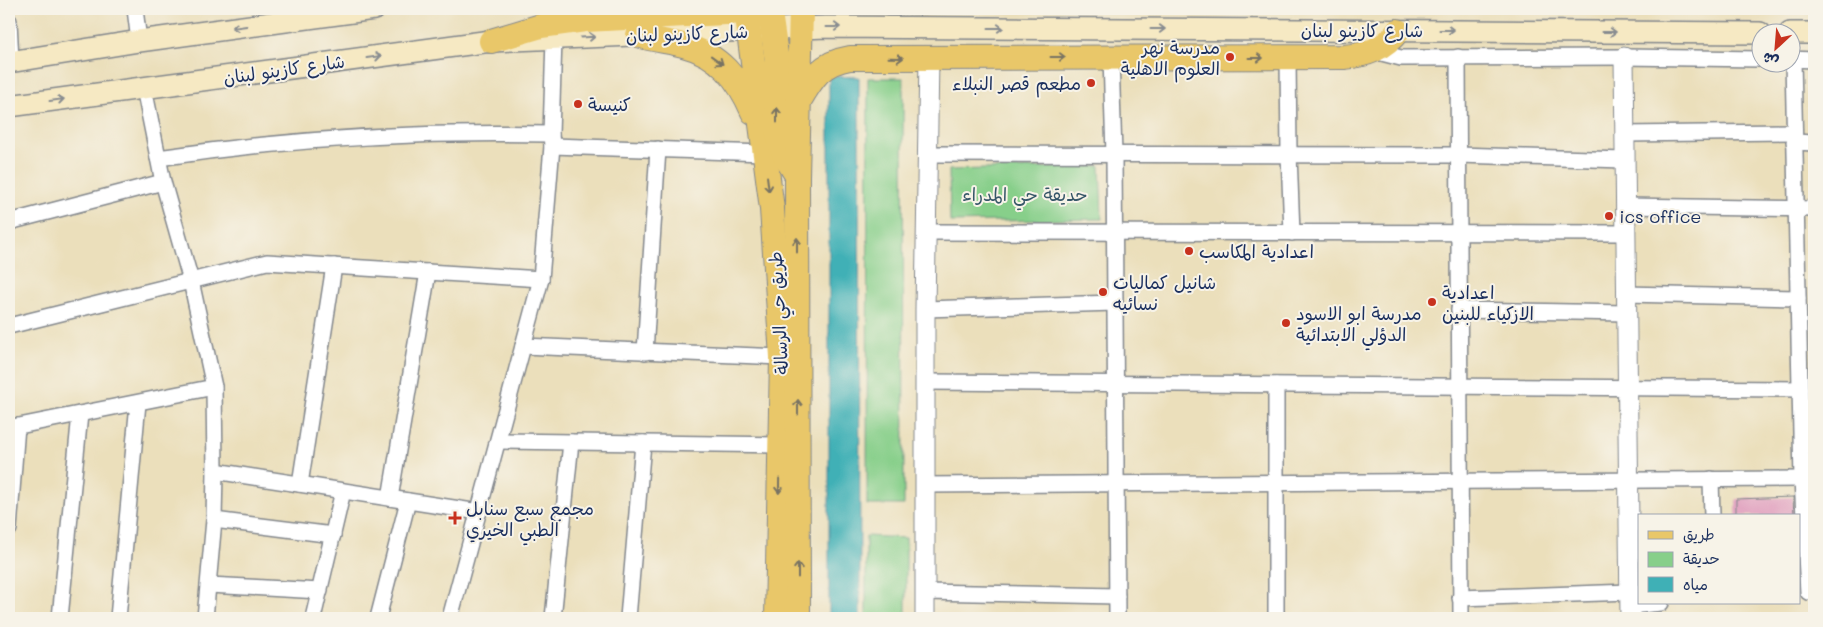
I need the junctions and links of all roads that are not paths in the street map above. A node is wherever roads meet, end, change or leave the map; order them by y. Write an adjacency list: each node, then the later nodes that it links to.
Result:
1 (135, 9): 14 (street)
2 (374, 9): 3 (main road)
3 (308, 13): 14 (main road, one-way to 14)
4 (763, 14): 5 (main road); 11 (main road, شارع كازينو لبنان); 13 (main road); 32 (main road, طريق حي الرسالة); 41 (main road, one-way to 4)
5 (801, 19): 7 (main road, شارع كازينو لبنان, one-way to 7); 27 (main road, طريق حي الرسالة)
6 (9, 21): 24 (street)
7 (1398, 30): 8 (main road, شارع كازينو لبنان, one-way to 8); 15 (main road)
8 (1750, 33)
9 (1800, 33): 10 (main road)
10 (1814, 33)
11 (638, 35): 12 (main road, شارع كازينو لبنان, one-way to 11); 32 (main road, one-way to 32)
12 (554, 39): 13 (main road, شارع كازينو لبنان); 31 (street)
13 (492, 40): 26 (main road, شارع كازينو لبنان, one-way to 13)
14 (139, 41): 24 (main road)
15 (1374, 51): 17 (street); 20 (main road)
16 (1112, 57): 19 (main road, one-way to 16); 20 (main road, one-way to 20); 37 (street)
17 (1458, 57): 18 (street); 38 (street)
18 (1624, 57): 21 (street); 29 (street)
19 (929, 58): 27 (main road, one-way to 19); 35 (street)
20 (1288, 58): 36 (street)
21 (1750, 59)
22 (1800, 60): 23 (street)
23 (1814, 60)
24 (10, 62)
25 (1792, 72): 30 (street)
26 (144, 88): 28 (main road, شارع كازينو لبنان, one-way to 26); 39 (street)
27 (798, 103): 41 (main road, طريق حي الرسالة)
28 (9, 106)
29 (1624, 134): 30 (street); 40 (street)
30 (1794, 137): 33 (street); 44 (street)
31 (552, 140): 34 (street); 39 (street); 54 (street)
32 (763, 143): 34 (street); 65 (main road, طريق حي الرسالة, one-way to 65)
33 (1814, 143)
34 (658, 150): 64 (street)
35 (929, 154): 37 (street); 48 (street)
36 (1288, 154): 37 (street); 38 (street); 49 (street)
37 (1114, 155): 47 (street)
38 (1458, 155): 40 (street); 51 (street)
39 (158, 158): 42 (street)
40 (1624, 160): 43 (street)
41 (797, 176): 116 (main road, طريق حي الرسالة, one-way to 41)
42 (164, 182): 46 (street); 55 (street)
43 (1625, 206): 44 (street); 50 (street)
44 (1796, 208): 45 (street); 57 (street)
45 (1814, 208)
46 (9, 222)
47 (1115, 231): 48 (street); 49 (street); 58 (street)
48 (927, 232): 59 (street)
49 (1292, 233): 51 (street)
50 (1625, 233): 51 (street); 56 (street)
51 (1459, 234): 60 (street)
52 (334, 266): 53 (street); 55 (street); 88 (street)
53 (428, 272): 54 (street); 91 (street)
54 (541, 279): 63 (street)
55 (191, 281): 62 (street); 70 (street)
56 (1626, 294): 57 (street); 61 (street)
57 (1798, 298): 72 (street)
58 (1115, 304): 59 (street); 67 (street)
59 (925, 309): 66 (street)
60 (1459, 310): 61 (street); 69 (street)
61 (1626, 313): 71 (street)
62 (9, 326)
63 (523, 346): 64 (street); 76 (street)
64 (645, 352): 65 (street)
65 (782, 357): 79 (main road, طريق حي الرسالة)
66 (925, 382): 67 (street); 89 (street)
67 (1116, 384): 68 (street); 87 (street)
68 (1276, 385): 69 (street); 86 (street)
69 (1460, 386): 71 (street); 85 (street)
70 (214, 387): 73 (street); 81 (street)
71 (1627, 388): 72 (street); 84 (street)
72 (1800, 389): 80 (street)
73 (138, 403): 74 (street); 108 (street)
74 (80, 414): 75 (street); 107 (street)
75 (13, 427): 96 (street)
76 (498, 441): 77 (street); 93 (street)
77 (570, 442): 78 (street); 113 (street)
78 (643, 443): 79 (street); 114 (street)
79 (780, 445): 115 (main road, طريق حي الرسالة, one-way to 115)
80 (1808, 458): 82 (street)
81 (215, 471): 88 (street); 95 (street)
82 (1802, 478): 83 (street); 98 (street)
83 (1712, 479): 84 (street); 94 (street)
84 (1628, 480): 85 (street); 106 (street)
85 (1460, 481): 86 (street); 104 (street)
86 (1275, 482): 87 (street); 119 (street)
87 (1116, 483): 89 (street); 103 (street)
88 (300, 484): 90 (street)
89 (924, 485): 101 (street)
90 (343, 491): 91 (street); 97 (street)
91 (390, 498): 92 (street)
92 (408, 501): 93 (street); 111 (street)
93 (479, 512): 112 (street)
94 (1712, 514)
95 (214, 520): 97 (street); 99 (street)
96 (9, 529)
97 (333, 535): 100 (street)
98 (1811, 565): 102 (street)
99 (208, 586): 100 (street); 109 (street)
100 (320, 591): 110 (street)
101 (925, 592): 103 (street); 117 (street)
102 (1807, 592)
103 (1117, 596): 118 (street)
104 (1460, 598): 106 (street); 120 (street)
105 (1646, 604): 106 (street)
106 (1630, 605)
107 (60, 618)
108 (118, 618)
109 (205, 618)
110 (313, 618)
111 (378, 618)
112 (450, 618)
113 (553, 618)
114 (628, 618)
115 (777, 618)
116 (798, 618)
117 (925, 618)
118 (1117, 618)
119 (1276, 618)
120 (1460, 618)

